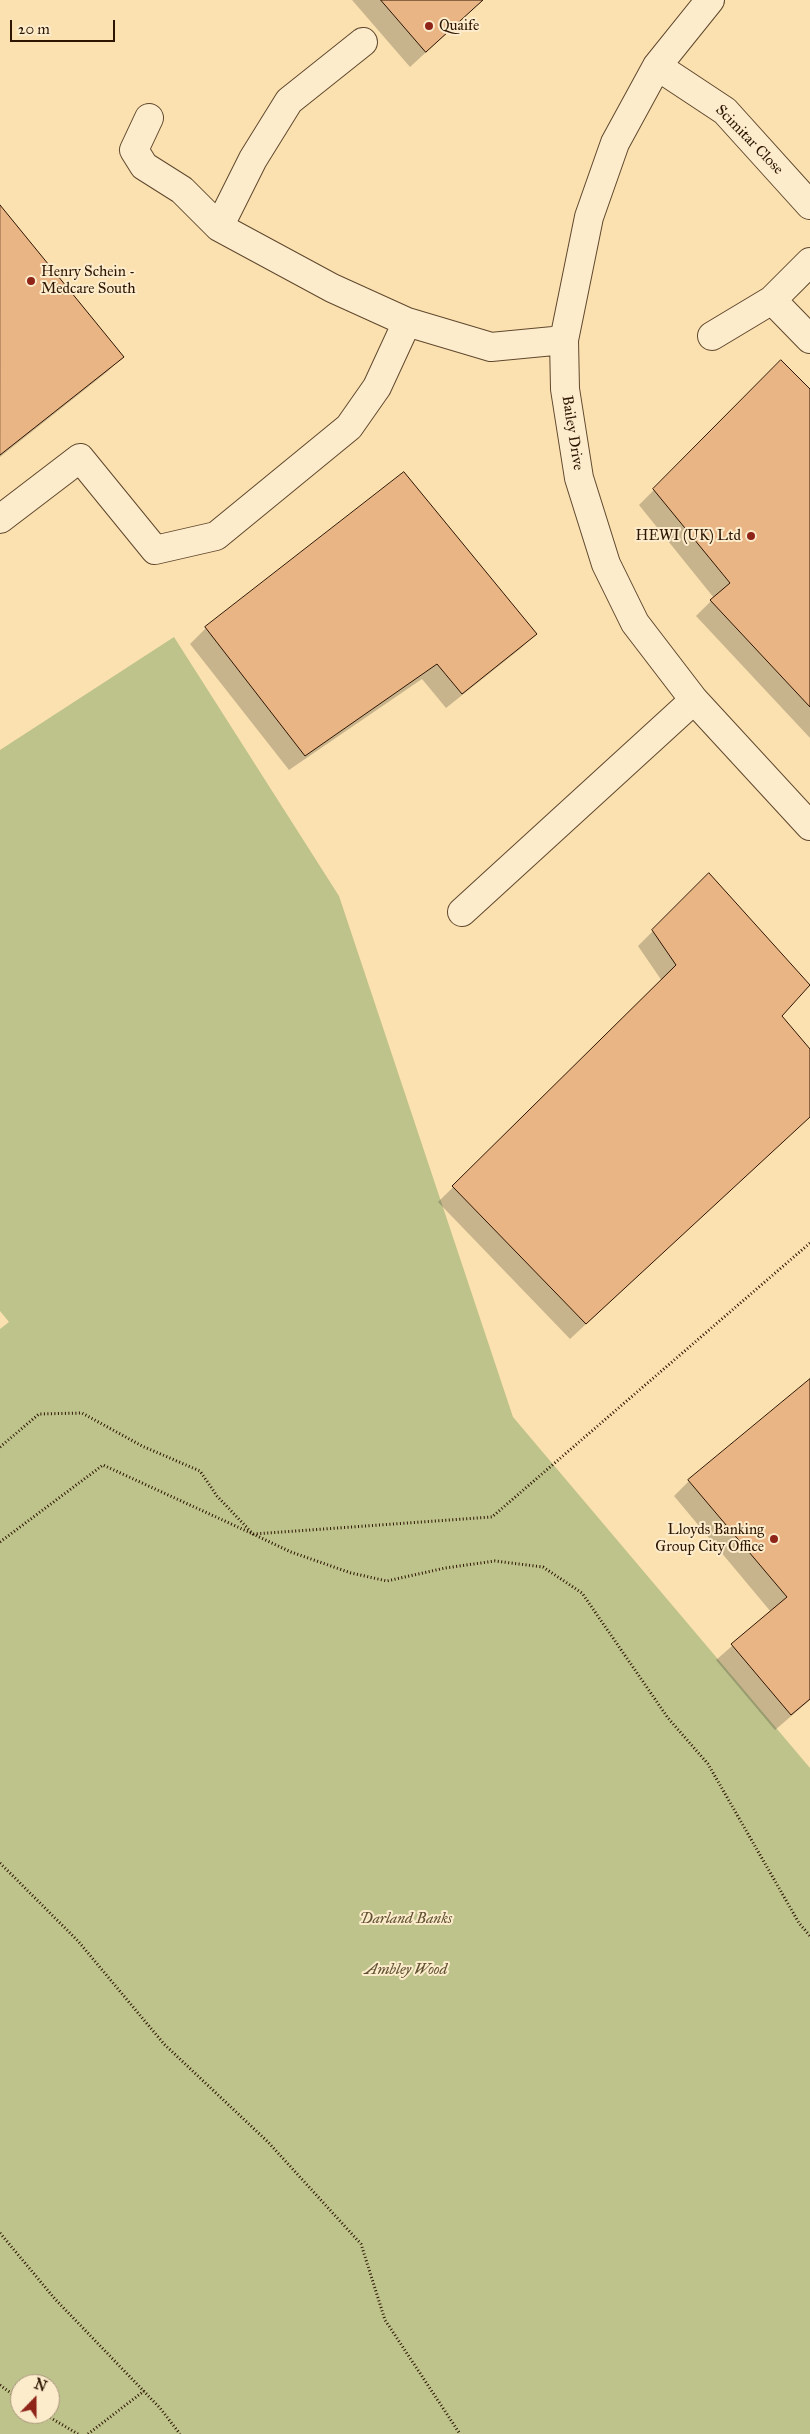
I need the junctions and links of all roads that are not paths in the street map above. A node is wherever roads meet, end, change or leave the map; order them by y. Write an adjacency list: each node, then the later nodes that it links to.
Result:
1 (710, 0): 3 (street, Bailey Drive)
2 (363, 42): 6 (street)
3 (658, 66): 5 (street, Scimitar Close); 12 (street, Bailey Drive)
4 (149, 118): 6 (street)
5 (810, 205)
6 (219, 227): 9 (street)
7 (810, 262): 8 (street)
8 (772, 300): 10 (street); 11 (street)
9 (407, 322): 12 (street); 13 (street)
10 (712, 336)
11 (810, 339)
12 (564, 340): 14 (street, Bailey Drive)
13 (0, 519)
14 (694, 700): 15 (street, Bailey Drive); 16 (street)
15 (810, 826)
16 (462, 912)

